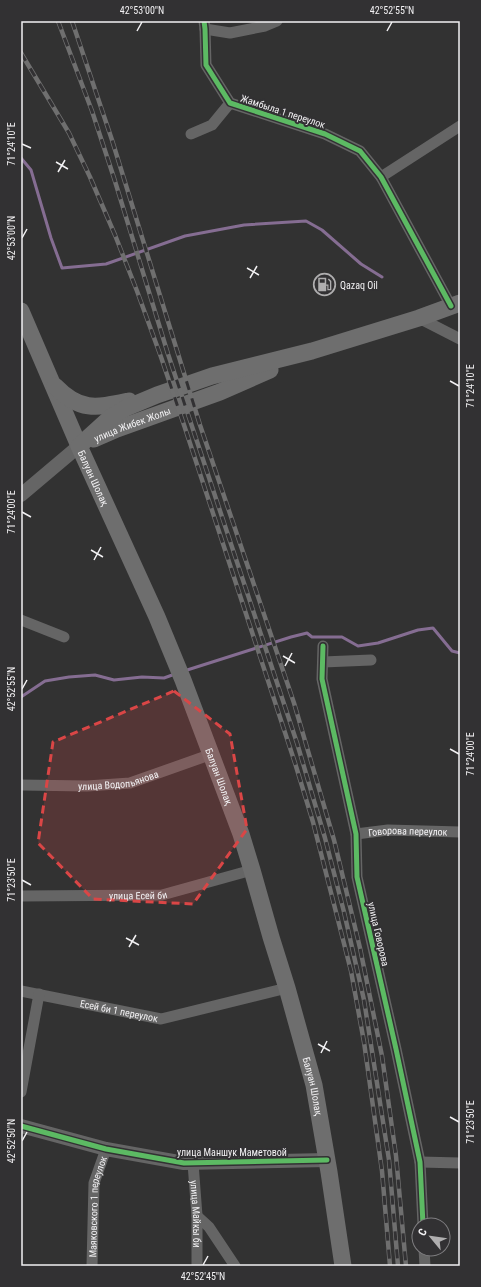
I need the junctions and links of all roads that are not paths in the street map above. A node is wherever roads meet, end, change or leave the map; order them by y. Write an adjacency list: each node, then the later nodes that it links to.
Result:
1 (276, 21): 2 (street, Жамбыла 1 переулок)
2 (204, 25): 3 (street, Жамбыла 1 переулок)
3 (230, 103): 5 (street); 6 (street, Жамбыла 1 переулок)
4 (460, 126): 6 (street)
5 (191, 134)
6 (381, 177): 7 (street, Жамбыла 1 переулок)
7 (456, 304): 9 (main road, улица Жибек Жолы)
8 (21, 311): 12 (main road, Балуан Шолақ)
9 (419, 318): 10 (street); 11 (main road, улица Жибек Жолы)
10 (460, 339)
11 (312, 351): 13 (main road, улица Жибек Жолы); 14 (main road, улица Жибек Жолы)
12 (51, 382): 13 (main road); 14 (main road, Балуан Шолақ)
13 (157, 395): 14 (main road, улица Жибек Жолы)
14 (79, 446): 15 (street); 21 (main road, Балуан Шолақ)
15 (21, 495)
16 (21, 620): 17 (street)
17 (64, 637)
18 (323, 646): 20 (street, улица Говорова)
19 (372, 660): 20 (street)
20 (323, 662): 24 (street, улица Говорова)
21 (212, 754): 22 (street, улица Водопьянова); 25 (main road, Балуан Шолақ)
22 (21, 785)
23 (460, 832): 24 (street, Говорова переулок)
24 (356, 834): 34 (street, улица Говорова)
25 (252, 870): 26 (street, улица Есей би); 27 (main road, Балуан Шолақ)
26 (21, 896)
27 (286, 988): 29 (street, Есей би 1 переулок); 33 (main road, Балуан Шолақ)
28 (21, 991): 29 (street, Есей би 1 переулок)
29 (39, 994): 30 (street)
30 (21, 1092)
31 (21, 1126): 32 (street, улица Маншук Маметовой)
32 (106, 1149): 35 (street, улица Маншук Маметовой); 39 (street, Маяковского 1 переулок)
33 (327, 1160): 35 (street, улица Маншук Маметовой); 42 (main road, Балуан Шолақ)
34 (420, 1162): 36 (street); 38 (street, улица Говорова)
35 (193, 1163): 37 (street, улица Майкы би)
36 (460, 1163)
37 (197, 1216): 40 (street, улица Майкы би); 41 (street)
38 (423, 1217)
39 (92, 1266)
40 (197, 1266)
41 (236, 1266)
42 (343, 1266)

